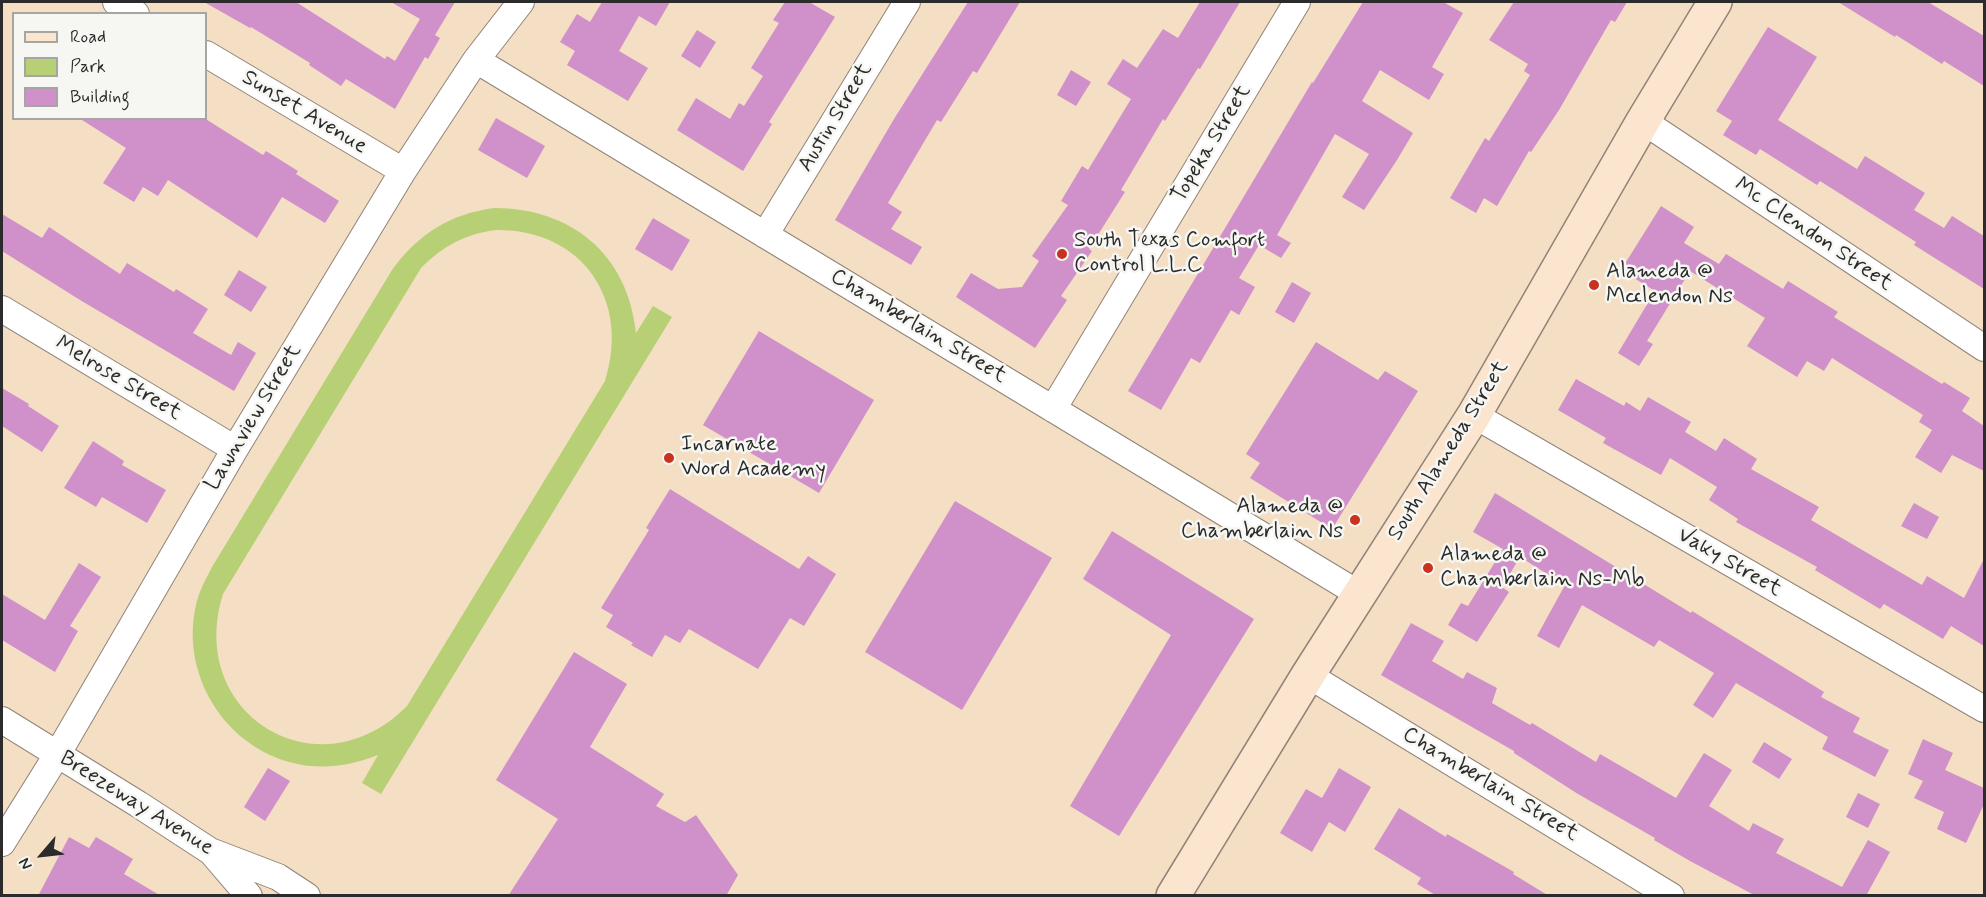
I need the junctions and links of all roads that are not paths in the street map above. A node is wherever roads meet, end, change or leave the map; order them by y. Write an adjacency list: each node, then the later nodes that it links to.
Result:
1 (116, 2): 6 (street)
2 (521, 2): 8 (street, Lawnview Street)
3 (907, 2): 11 (street, Austin Street)
4 (1297, 2): 14 (street, Topeka Street)
5 (1715, 2): 9 (main road, South Alameda Street)
6 (133, 12)
7 (207, 55): 10 (street, Sunset Avenue)
8 (476, 60): 10 (street, Lawnview Street); 11 (street, Chamberlain Street)
9 (1643, 121): 13 (street, Mc Clendon Street); 15 (main road, South Alameda Street)
10 (403, 171): 16 (street, Lawnview Street)
11 (765, 235): 14 (street, Chamberlain Street)
12 (2, 309): 16 (street, Melrose Street)
13 (1984, 348)
14 (1053, 409): 17 (street, Chamberlain Street)
15 (1474, 415): 17 (main road, South Alameda Street); 19 (street, Vaky Street)
16 (235, 449): 21 (street, Lawnview Street)
17 (1359, 594): 18 (main road, South Alameda Street)
18 (1308, 675): 26 (main road, South Alameda Street); 27 (street, Chamberlain Street)
19 (1984, 709)
20 (2, 720): 21 (street, Breezeway Avenue)
21 (57, 755): 22 (street, Lawnview Street); 23 (street, Breezeway Avenue)
22 (2, 843)
23 (210, 851): 24 (street); 25 (street, Breezeway Avenue)
24 (249, 896)
25 (307, 896)
26 (1173, 896)
27 (1671, 896)

